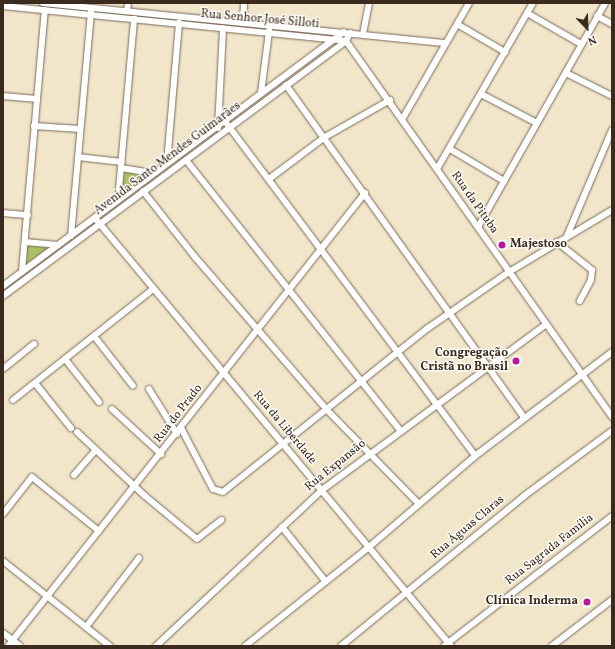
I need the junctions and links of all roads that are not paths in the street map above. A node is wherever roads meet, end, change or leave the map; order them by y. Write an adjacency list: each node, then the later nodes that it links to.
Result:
1 (43, 3): 10 (street, Rua Senhor José Silloti)
2 (128, 3): 11 (street)
3 (244, 3): 16 (street)
4 (369, 3): 22 (street)
5 (469, 3): 17 (street)
6 (533, 3): 12 (street)
7 (605, 3): 13 (street)
8 (3, 6): 9 (street, Rua Senhor José Silloti)
9 (45, 10): 10 (street, Rua Senhor José Silloti); 34 (street)
10 (91, 11): 11 (street, Rua Senhor José Silloti); 14 (street, Rua Senhor José Silloti); 42 (street)
11 (127, 12): 16 (street, Rua Senhor José Silloti)
12 (527, 13): 26 (street); 27 (street)
13 (597, 16): 18 (street); 26 (street)
14 (134, 19): 15 (street, Rua Senhor José Silloti); 50 (street)
15 (179, 23): 19 (street, Rua Senhor José Silloti); 49 (street)
16 (243, 23): 21 (street, Rua Senhor José Silloti)
17 (457, 24): 25 (street); 27 (street)
18 (612, 24)
19 (223, 28): 20 (street, Rua Senhor José Silloti); 40 (street)
20 (269, 31): 23 (street, Rua Senhor José Silloti); 30 (street)
21 (347, 32): 22 (street, Rua Senhor José Silloti); 23 (street, Avenida Santo Mendes Guimarães); 24 (street)
22 (363, 34): 25 (street, Rua Senhor José Silloti)
23 (337, 38): 24 (street, Rua Senhor José Silloti); 30 (street, Avenida Santo Mendes Guimarães)
24 (346, 41): 29 (street, Avenida Santo Mendes Guimarães); 35 (street, Rua da Pituba)
25 (446, 43): 36 (street)
26 (581, 44): 28 (street)
27 (505, 52): 31 (street)
28 (566, 73): 33 (street); 38 (street)
29 (286, 85): 41 (street, Avenida Santo Mendes Guimarães); 45 (street)
30 (261, 93): 37 (street, Avenida Santo Mendes Guimarães)
31 (481, 94): 38 (street); 46 (street)
32 (3, 96): 34 (street)
33 (612, 96)
34 (37, 99): 39 (street)
35 (390, 100): 36 (street, Rua da Pituba); 45 (street)
36 (403, 118): 51 (street, Rua da Pituba)
37 (224, 121): 40 (street, Avenida Santo Mendes Guimarães); 41 (street)
38 (537, 123): 54 (street)
39 (34, 126): 42 (street); 60 (street)
40 (217, 126): 44 (street); 49 (street, Avenida Santo Mendes Guimarães)
41 (229, 127): 44 (street, Avenida Santo Mendes Guimarães); 53 (street)
42 (80, 129): 47 (street)
43 (612, 131): 65 (street)
44 (221, 133): 48 (street, Avenida Santo Mendes Guimarães)
45 (325, 137): 53 (street); 56 (street)
46 (450, 149): 51 (street); 54 (street)
47 (78, 158): 50 (street); 64 (street)
48 (186, 160): 55 (street, Avenida Santo Mendes Guimarães); 74 (street)
49 (167, 163): 52 (street, Avenida Santo Mendes Guimarães)
50 (122, 165): 52 (street); 57 (street)
51 (437, 169): 63 (street, Rua da Pituba)
52 (154, 173): 57 (street, Avenida Santo Mendes Guimarães)
53 (269, 179): 69 (street)
54 (504, 181): 63 (street)
55 (143, 191): 62 (street, Avenida Santo Mendes Guimarães); 79 (street)
56 (365, 193): 69 (street, Rua do Prado); 77 (street)
57 (118, 200): 61 (street, Avenida Santo Mendes Guimarães)
58 (612, 210): 65 (street)
59 (3, 213): 60 (street)
60 (28, 215): 66 (street)
61 (95, 218): 62 (street, Rua da Liberdade); 64 (street, Avenida Santo Mendes Guimarães)
62 (99, 224): 73 (street, Rua da Liberdade); 75 (street, Avenida Santo Mendes Guimarães)
63 (478, 227): 71 (street, Rua da Pituba)
64 (71, 236): 68 (street, Avenida Santo Mendes Guimarães)
65 (567, 236): 67 (street)
66 (25, 242): 68 (street); 70 (street)
67 (557, 242): 71 (street); 76 (street)
68 (58, 246): 70 (street, Avenida Santo Mendes Guimarães)
69 (321, 249): 74 (street, Rua do Prado); 82 (street)
70 (22, 271): 72 (street, Avenida Santo Mendes Guimarães)
71 (508, 272): 77 (street); 78 (street, Rua da Pituba)
72 (3, 286)
73 (153, 289): 80 (street); 87 (street, Rua da Liberdade)
74 (290, 289): 79 (street, Rua do Prado); 89 (street)
75 (3, 296)
76 (580, 301)
77 (448, 313): 82 (street); 85 (street)
78 (546, 324): 85 (street, Rua Expansão); 88 (street, Rua da Pituba)
79 (257, 331): 87 (street, Rua do Prado); 97 (street)
80 (94, 336): 84 (street); 91 (street)
81 (34, 344): 86 (street)
82 (399, 350): 89 (street); 95 (street)
83 (612, 352): 88 (street)
84 (65, 359): 90 (street); 94 (street)
85 (487, 367): 95 (street, Rua Expansão); 99 (street)
86 (3, 369)
87 (224, 374): 101 (street, Rua do Prado); 103 (street, Rua da Liberdade)
88 (583, 374): 98 (street, Rua da Pituba); 99 (street)
89 (361, 381): 97 (street); 100 (street)
90 (35, 383): 93 (street); 104 (street)
91 (133, 386)
92 (149, 389): 101 (street)
93 (13, 400)
94 (99, 402)
95 (437, 403): 100 (street, Rua Expansão); 107 (street)
96 (112, 409): 105 (street)
97 (326, 409): 103 (street); 106 (street)
98 (612, 417)
99 (524, 418): 107 (street)
100 (399, 429): 106 (street, Rua Expansão)
101 (179, 431): 103 (street); 105 (street, Rua do Prado)
102 (612, 431): 121 (street, Rua Águas Claras)
103 (283, 443): 110 (street, Rua da Liberdade)
104 (96, 450): 108 (street); 109 (street)
105 (161, 454): 109 (street, Rua do Prado)
106 (367, 454): 110 (street, Rua Expansão); 111 (street)
107 (475, 456): 111 (street)
108 (74, 475)
109 (135, 487): 114 (street); 116 (street, Rua do Prado)
110 (322, 490): 115 (street, Rua Expansão); 117 (street, Rua da Liberdade)
111 (419, 504): 117 (street)
112 (3, 514): 116 (street)
113 (612, 516): 127 (street, Rua Sagrada Família)
114 (220, 520)
115 (282, 528): 120 (street); 131 (street, Rua Expansão)
116 (99, 531): 122 (street, Rua do Prado)
117 (369, 547): 120 (street); 121 (street, Rua da Liberdade)
118 (139, 558): 124 (street)
119 (3, 561): 122 (street)
120 (326, 582): 132 (street)
121 (408, 593): 127 (street, Rua da Liberdade); 133 (street, Rua Águas Claras)
122 (47, 597): 124 (street); 126 (street, Rua do Prado)
123 (612, 600): 134 (street)
124 (86, 627): 130 (street)
125 (3, 633): 126 (street)
126 (12, 640): 128 (street, Rua do Prado); 129 (street)
127 (447, 645)
128 (8, 646)
129 (20, 646)
130 (110, 646)
131 (156, 646)
132 (245, 646)
133 (341, 646)
134 (552, 646)

